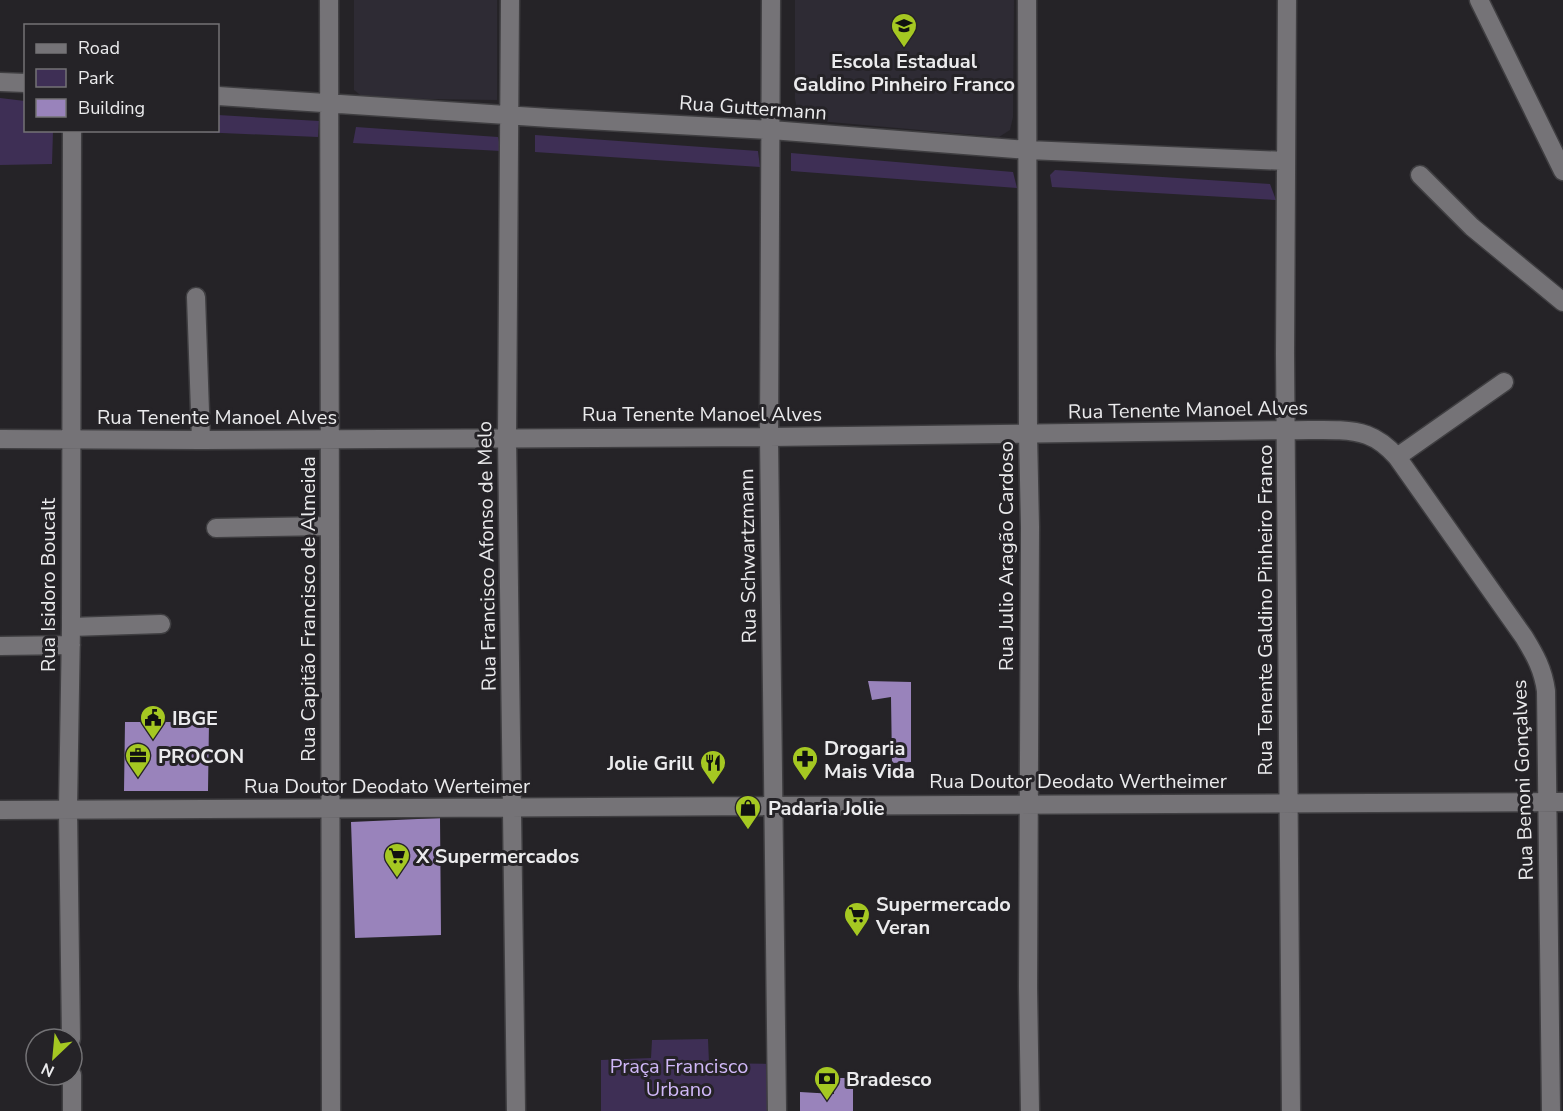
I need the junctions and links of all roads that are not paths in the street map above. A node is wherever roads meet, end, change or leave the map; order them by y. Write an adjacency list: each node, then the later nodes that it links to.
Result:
1 (328, 0): 10 (street, Rua Capitão Francisco de Almeida)
2 (510, 0): 11 (street, Rua Francisco Afonso de Melo)
3 (771, 0): 12 (street, Rua Schwartzmann)
4 (1027, 0): 15 (street, Rua Julio Aragão Cardoso)
5 (1287, 0): 16 (street, Rua Tenente Galdino Pinheiro Franco)
6 (1479, 0): 14 (street)
7 (0, 82): 8 (street)
8 (24, 83)
9 (219, 96): 10 (street, Rua Guttermann)
10 (329, 103): 11 (street, Rua Guttermann); 29 (street, Rua Capitão Francisco de Almeida)
11 (510, 115): 12 (street, Rua Guttermann); 25 (street, Rua Francisco Afonso de Melo)
12 (771, 130): 15 (street, Rua Guttermann); 24 (street, Rua Schwartzmann)
13 (72, 132): 27 (street, Rua Isidoro Boucalt)
14 (1557, 137): 17 (street)
15 (1028, 150): 16 (street, Rua Guttermann); 23 (street, Rua Julio Aragão Cardoso)
16 (1286, 161): 22 (street, Rua Tenente Galdino Pinheiro Franco)
17 (1563, 171)
18 (1420, 175): 20 (street)
19 (196, 297): 28 (street)
20 (1563, 302)
21 (1504, 382): 30 (street)
22 (1286, 430): 23 (street, Rua Tenente Manoel Alves); 30 (street, Rua Tenente Manoel Alves); 36 (street, Rua Tenente Galdino Pinheiro Franco)
23 (1028, 434): 24 (street, Rua Tenente Manoel Alves); 38 (street, Rua Julio Aragão Cardoso)
24 (769, 437): 25 (street, Rua Tenente Manoel Alves); 39 (street, Rua Schwartzmann)
25 (507, 438): 29 (street, Rua Tenente Manoel Alves); 40 (street, Rua Francisco Afonso de Melo)
26 (0, 439): 27 (street, Rua Tenente Manoel Alves)
27 (71, 440): 28 (street, Rua Tenente Manoel Alves); 34 (street, Rua Isidoro Boucalt)
28 (201, 440): 29 (street, Rua Tenente Manoel Alves)
29 (330, 440): 31 (street, Rua Capitão Francisco de Almeida)
30 (1397, 457): 37 (street, Rua Benoni Gonçalves)
31 (329, 526): 32 (street); 42 (street, Rua Capitão Francisco de Almeida)
32 (216, 528)
33 (161, 624): 34 (street)
34 (71, 636): 35 (street); 41 (street, Rua Isidoro Boucalt)
35 (0, 646)
36 (1288, 802): 37 (street, Rua Doutor Deodato Wertheimer); 38 (street, Rua Doutor Deodato Wertheimer); 51 (street, Rua Tenente Galdino Pinheiro Franco)
37 (1555, 802): 52 (street, Rua Benoni Gonçalves)
38 (1029, 804): 39 (street, Rua Doutor Deodato Wertheimer); 50 (street, Rua Julio Aragão Cardoso)
39 (774, 805): 40 (street, Rua Doutor Deodato Werteimer); 49 (street, Rua Schwartzmann)
40 (513, 807): 42 (street, Rua Doutor Deodato Werteimer); 48 (street, Rua Francisco Afonso de Melo)
41 (68, 809): 42 (street, Rua Doutor Deodato Werteimer); 43 (street, Rua Doutor Deodato Werteimer); 44 (street, Rua Isidoro Boucalt)
42 (330, 809): 47 (street, Rua Capitão Francisco de Almeida)
43 (0, 810)
44 (71, 1027)
45 (72, 1087): 46 (street)
46 (72, 1111)
47 (331, 1111)
48 (516, 1111)
49 (777, 1111)
50 (1030, 1111)
51 (1291, 1111)
52 (1551, 1111)

